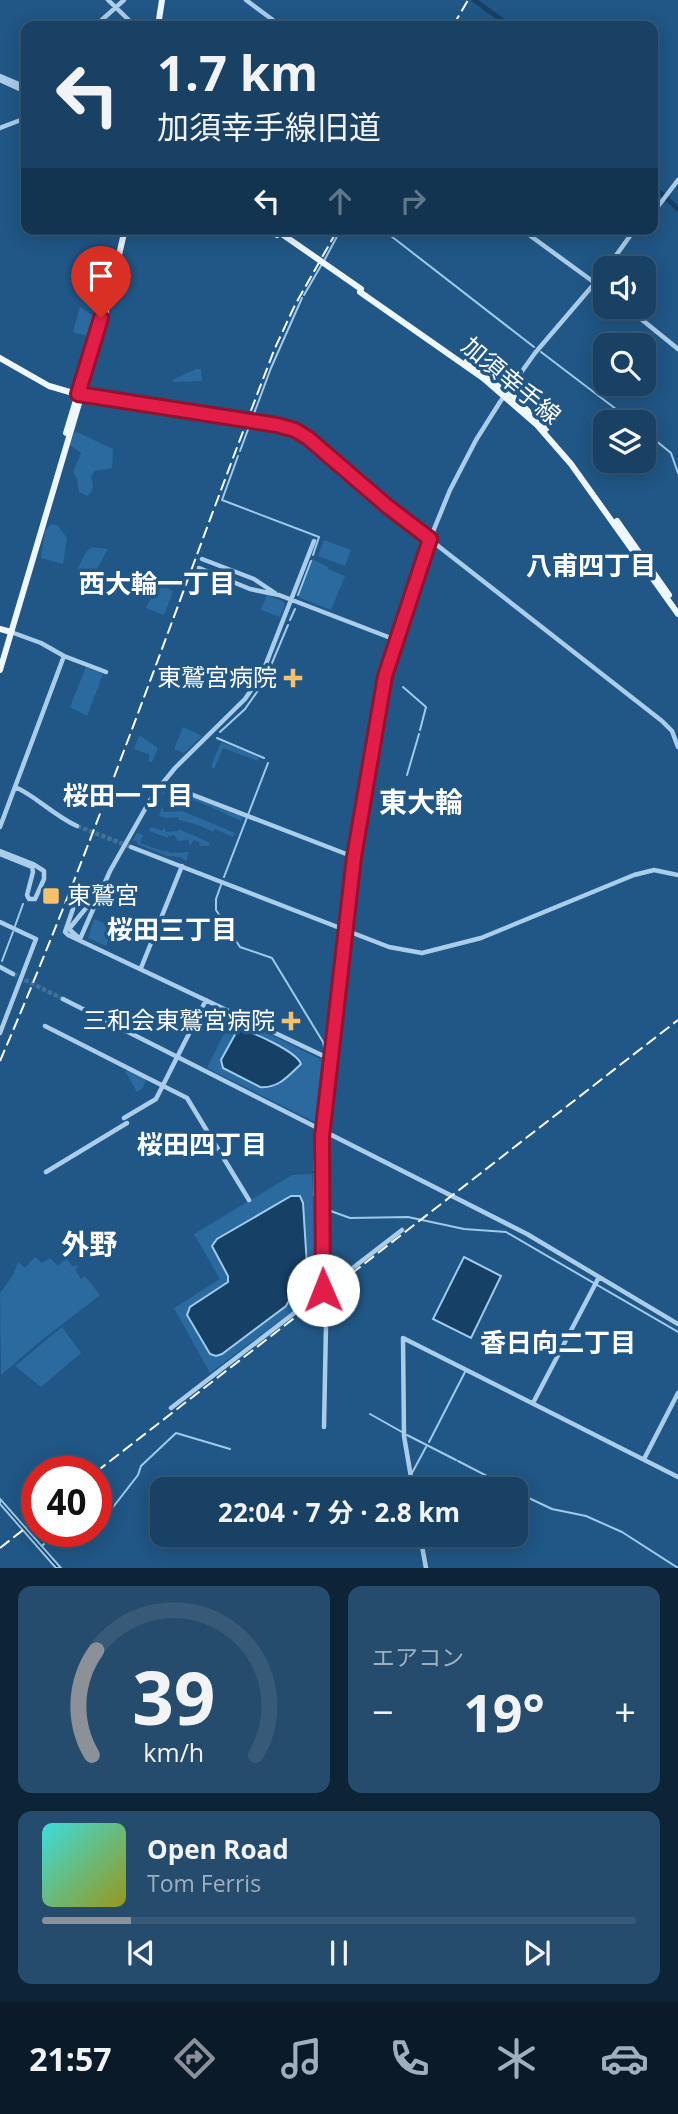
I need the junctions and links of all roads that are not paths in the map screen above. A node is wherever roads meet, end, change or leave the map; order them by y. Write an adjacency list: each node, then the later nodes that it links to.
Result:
1 (107, 0): 5 (street)
2 (124, 0): 5 (street)
3 (161, 0): 8 (main road)
4 (246, 0): 9 (street)
5 (114, 8): 6 (street); 7 (street)
6 (100, 21)
7 (129, 21)
8 (157, 21)
9 (274, 21)
10 (0, 78): 11 (street)
11 (21, 88)
12 (21, 120): 13 (street)
13 (0, 128)
14 (678, 180): 15 (street)
15 (658, 207)
16 (122, 235): 27 (main road)
17 (281, 235): 26 (main road, 加須幸手線, bridge)
18 (529, 235): 21 (street)
19 (631, 235): 20 (street)
20 (615, 256)
21 (593, 283)
22 (593, 286): 26 (street)
23 (641, 319): 24 (street)
24 (678, 349)
25 (0, 358): 27 (main road)
26 (506, 393): 28 (street); 34 (main road, 加須幸手線); 35 (main road, 加須幸手線)
27 (80, 395): 28 (street); 37 (main road)
28 (430, 539): 38 (street); 43 (street)
29 (314, 541): 33 (street)
30 (202, 559): 32 (street)
31 (199, 568): 32 (street)
32 (279, 595): 33 (street)
33 (292, 600): 38 (street); 44 (street)
34 (678, 608)
35 (678, 614)
36 (0, 629): 37 (main road)
37 (10, 632): 39 (street); 40 (main road); 41 (main road)
38 (396, 640): 50 (street)
39 (64, 656): 42 (street); 45 (street)
40 (0, 658)
41 (0, 670)
42 (106, 672)
43 (678, 747)
44 (162, 783): 50 (street); 55 (street)
45 (15, 787): 46 (street); 47 (street)
46 (77, 826)
47 (0, 827)
48 (131, 847): 51 (street)
49 (0, 852): 49 (street)
50 (354, 857): 54 (street)
51 (182, 866): 54 (street); 57 (street)
52 (678, 875): 54 (street)
53 (0, 922): 62 (street)
54 (345, 930): 64 (street)
55 (80, 939): 55 (street); 57 (street)
56 (0, 967): 58 (street)
57 (141, 968): 60 (street)
58 (13, 974)
59 (64, 999): 63 (street)
60 (206, 1000): 63 (street); 64 (street)
61 (45, 1026): 65 (street)
62 (0, 1033)
63 (178, 1057): 65 (street); 66 (street)
64 (330, 1059): 66 (street)
65 (163, 1085): 67 (street); 68 (street)
66 (322, 1130): 70 (street); 71 (street)
67 (46, 1172)
68 (249, 1200)
69 (402, 1230): 71 (street)
70 (597, 1281): 72 (street); 74 (street)
71 (323, 1290): 75 (street); 76 (street)
72 (678, 1324)
73 (678, 1393): 77 (street)
74 (533, 1403): 77 (street); 78 (street)
75 (171, 1408)
76 (324, 1427)
77 (644, 1459): 79 (street)
78 (411, 1477)
79 (678, 1477)
80 (423, 1547): 81 (street)
81 (426, 1568)

